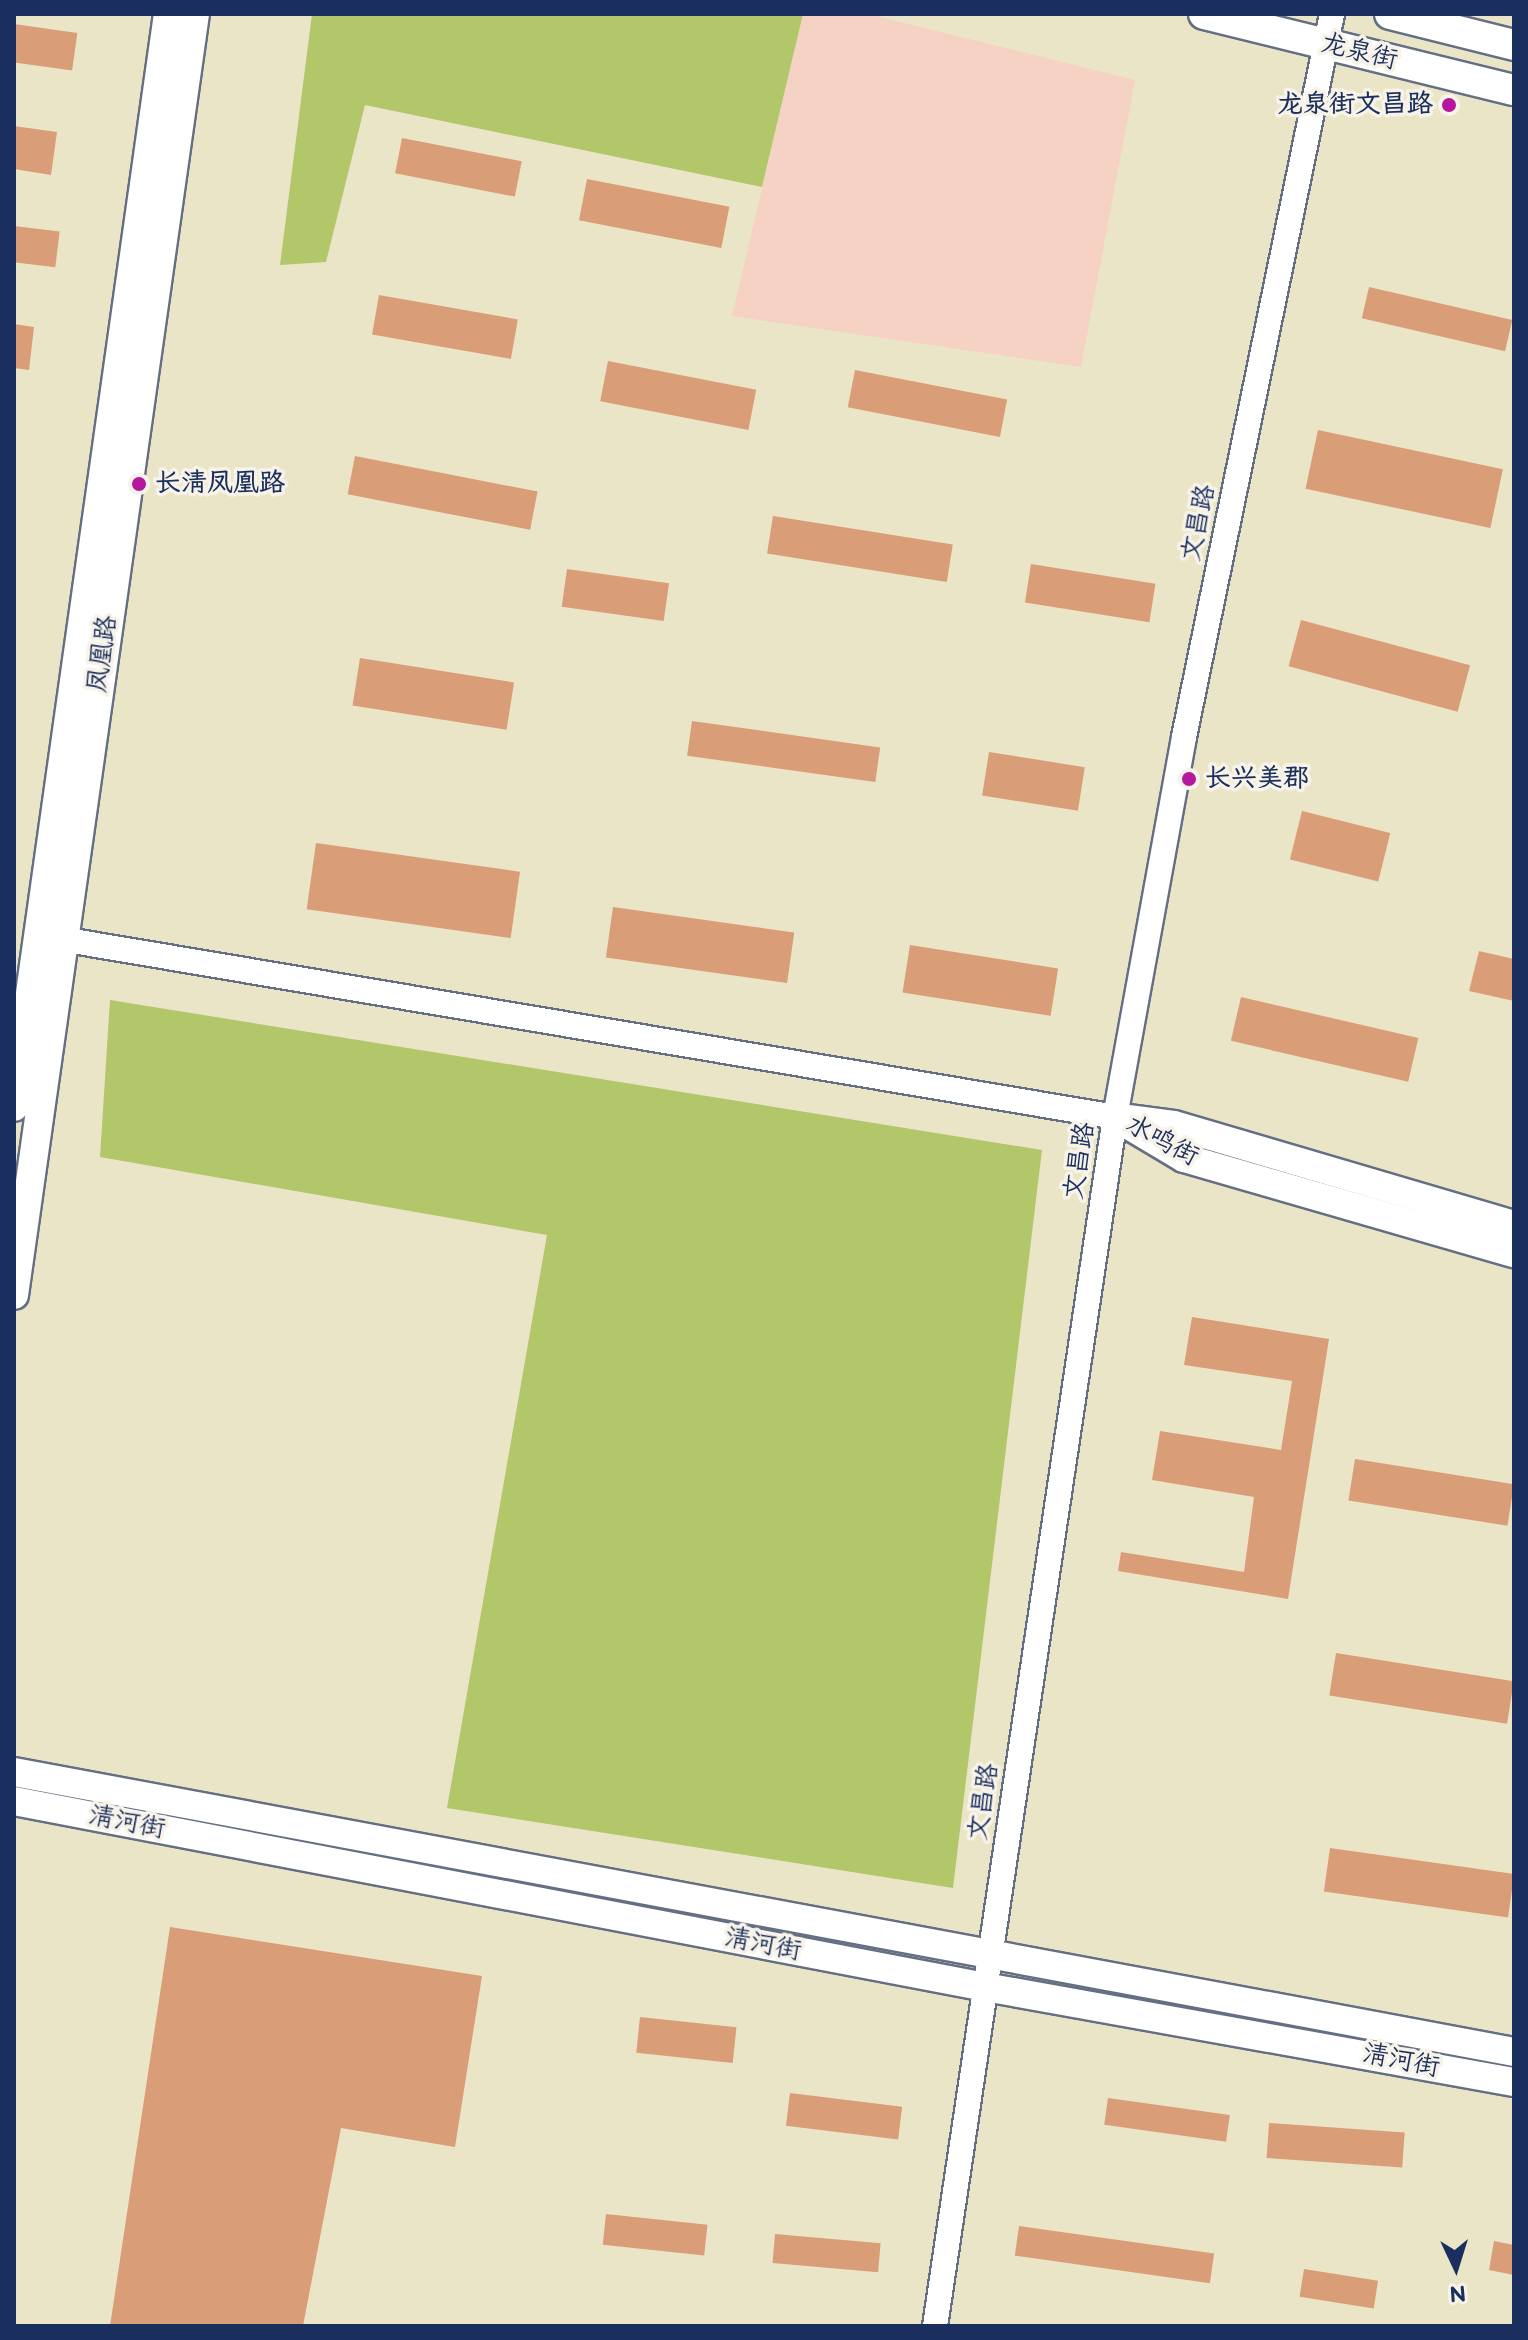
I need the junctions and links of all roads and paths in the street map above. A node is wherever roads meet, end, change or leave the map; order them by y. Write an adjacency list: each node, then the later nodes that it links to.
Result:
1 (168, 14): 8 (main road, 凤凰路)
2 (195, 14): 8 (main road, 凤凰路)
3 (1204, 14): 5 (main road, 龙泉街)
4 (1390, 14): 6 (main road, 龙泉街)
5 (1329, 29): 7 (main road, 龙泉街); 10 (street, 文昌路)
6 (1514, 45)
7 (1514, 90)
8 (51, 937): 9 (main road, 凤凰路); 10 (street); 13 (main road, 凤凰路)
9 (14, 1107)
10 (1115, 1117): 11 (main road, 水鸣街); 12 (main road, 水鸣街); 16 (street, 文昌路)
11 (1514, 1225)
12 (1514, 1253)
13 (14, 1295)
14 (14, 1772): 16 (main road, 清河街)
15 (14, 1801): 17 (main road, 清河街)
16 (990, 1954): 17 (street, 文昌路); 18 (main road, 清河街)
17 (985, 1987): 19 (main road, 清河街); 20 (street, 文昌路)
18 (1514, 2052)
19 (1514, 2082)
20 (935, 2326)

